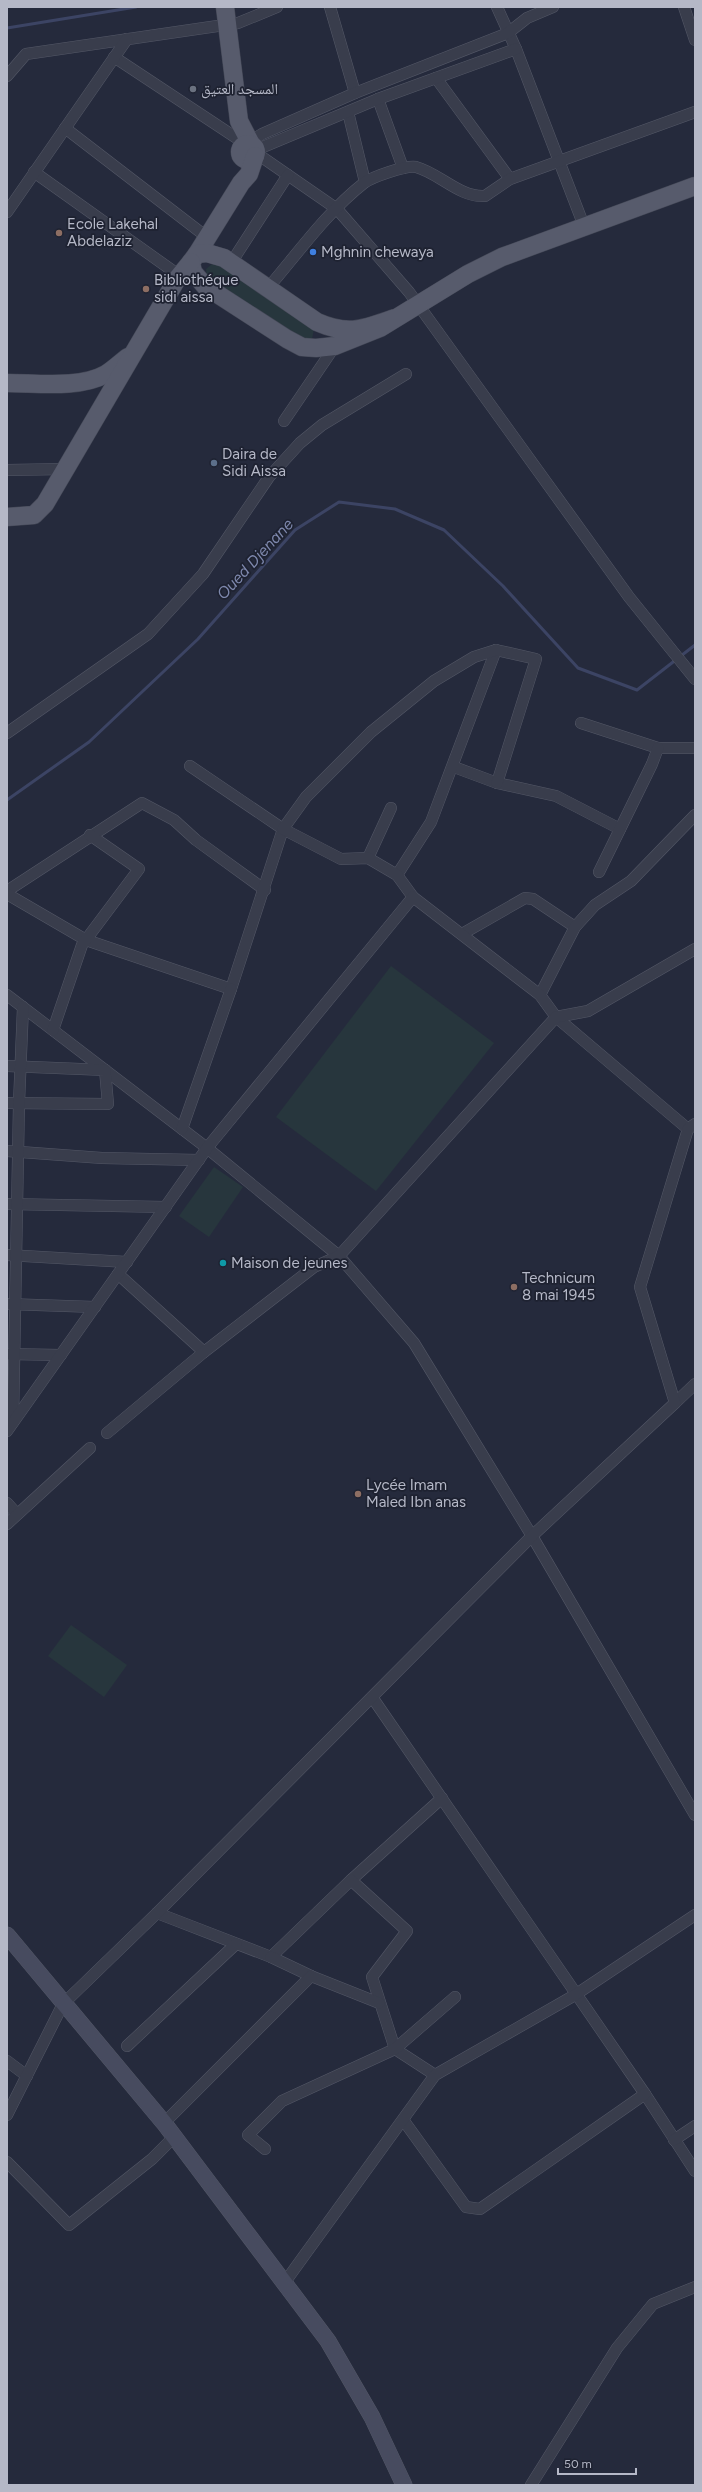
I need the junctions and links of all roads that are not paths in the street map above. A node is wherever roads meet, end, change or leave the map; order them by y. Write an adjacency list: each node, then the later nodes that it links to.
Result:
1 (277, 7): 6 (street)
2 (330, 7): 14 (street)
3 (497, 7): 7 (street)
4 (553, 7): 7 (street)
5 (684, 7): 8 (street)
6 (226, 16): 9 (street); 19 (main road)
7 (508, 33): 10 (street); 14 (street)
8 (694, 33)
9 (127, 39): 11 (street); 12 (street)
10 (516, 50): 13 (street); 20 (street)
11 (114, 57): 18 (street); 19 (street)
12 (7, 76)
13 (436, 78): 15 (street); 24 (street)
14 (355, 93): 19 (street)
15 (378, 99): 16 (street); 21 (street)
16 (348, 112): 19 (street); 25 (street)
17 (695, 112): 20 (street)
18 (65, 128): 22 (street); 31 (street)
19 (248, 143): 23 (street); 29 (main road)
20 (558, 162): 24 (street); 30 (street)
21 (403, 168): 24 (street); 25 (street)
22 (34, 172): 28 (street); 33 (street)
23 (288, 175): 27 (street); 32 (street)
24 (510, 179)
25 (365, 182): 27 (street)
26 (695, 186): 30 (main road)
27 (337, 209): 35 (street); 37 (street)
28 (7, 212)
29 (223, 213): 31 (main road); 32 (main road)
30 (584, 226): 37 (main road)
31 (208, 238): 33 (main road)
32 (227, 260): 33 (main road); 35 (main road)
33 (189, 264): 34 (main road); 36 (main road)
34 (205, 286): 36 (main road); 41 (main road)
35 (268, 288): 39 (main road)
36 (167, 297): 42 (main road)
37 (418, 304): 38 (main road); 50 (street)
38 (394, 318): 39 (main road); 40 (main road)
39 (317, 322): 41 (main road)
40 (335, 346): 41 (main road); 45 (street)
41 (302, 347)
42 (135, 352): 44 (main road); 46 (main road)
43 (406, 374): 52 (street)
44 (7, 383)
45 (284, 421)
46 (66, 469): 47 (street); 48 (main road)
47 (7, 470)
48 (7, 517)
49 (496, 650): 56 (street); 57 (street); 60 (street)
50 (695, 679)
51 (581, 723): 53 (street)
52 (7, 733)
53 (658, 748): 54 (street); 61 (street)
54 (695, 748)
55 (190, 766): 60 (street)
56 (454, 767): 57 (street); 65 (street)
57 (497, 783): 61 (street)
58 (391, 808): 63 (street)
59 (695, 815): 70 (street)
60 (283, 829): 63 (street); 66 (street)
61 (620, 829): 64 (street)
62 (90, 835): 66 (street); 67 (street); 72 (street)
63 (368, 858): 65 (street)
64 (599, 872)
65 (397, 875): 69 (street)
66 (265, 890): 74 (street)
67 (7, 891)
68 (7, 894): 72 (street)
69 (412, 897): 71 (street); 87 (street)
70 (575, 927): 71 (street); 76 (street)
71 (462, 934): 76 (street)
72 (86, 940): 74 (street); 79 (street)
73 (695, 949): 78 (street)
74 (231, 988): 86 (street)
75 (7, 995): 77 (street)
76 (540, 996): 78 (street)
77 (23, 1007): 79 (street); 81 (street)
78 (556, 1017): 85 (street); 93 (street)
79 (53, 1030): 82 (street)
80 (7, 1066): 81 (street)
81 (20, 1067): 82 (street); 84 (street)
82 (105, 1070): 84 (street); 86 (street)
83 (7, 1103): 84 (street)
84 (18, 1103): 88 (street)
85 (692, 1127): 102 (street)
86 (182, 1129): 87 (street)
87 (207, 1148): 89 (street); 93 (street)
88 (12, 1151): 89 (street); 90 (street)
89 (199, 1160): 91 (street)
90 (12, 1204): 91 (street); 92 (street)
91 (166, 1207): 94 (street)
92 (11, 1255): 94 (street); 96 (street)
93 (339, 1256): 98 (street); 110 (street)
94 (127, 1262): 95 (street)
95 (118, 1274): 97 (street); 98 (street)
96 (11, 1304): 97 (street); 99 (street)
97 (95, 1307): 100 (street)
98 (204, 1352): 105 (street)
99 (11, 1354): 100 (street); 103 (street)
100 (61, 1355): 104 (street)
101 (694, 1387): 102 (street)
102 (675, 1402): 110 (street)
103 (10, 1403): 104 (street)
104 (10, 1427)
105 (107, 1433)
106 (90, 1448): 108 (street)
107 (7, 1503): 108 (street)
108 (18, 1514): 109 (street)
109 (7, 1524)
110 (532, 1536): 111 (street); 113 (street)
111 (372, 1697): 112 (street); 115 (street)
112 (442, 1798): 114 (street); 121 (street)
113 (695, 1815)
114 (351, 1880): 119 (street); 123 (street)
115 (157, 1913): 118 (street); 124 (street)
116 (695, 1915): 121 (street)
117 (7, 1936): 124 (main road)
118 (236, 1944): 119 (street); 125 (street)
119 (271, 1957): 120 (street)
120 (311, 1976): 123 (street); 133 (street)
121 (575, 1996): 128 (street); 130 (street)
122 (455, 1997): 126 (street)
123 (379, 2003): 126 (street)
124 (63, 2004): 129 (street); 133 (main road)
125 (127, 2046)
126 (395, 2049): 128 (street); 137 (street)
127 (7, 2061): 129 (street)
128 (435, 2075): 132 (street)
129 (27, 2076): 131 (street)
130 (645, 2094): 132 (street); 136 (street)
131 (7, 2115)
132 (404, 2121): 140 (street)
133 (164, 2123): 135 (main road)
134 (695, 2126): 136 (street)
135 (174, 2137): 138 (street); 140 (main road)
136 (674, 2140): 139 (street)
137 (265, 2149)
138 (7, 2162)
139 (695, 2172)
140 (285, 2282): 142 (main road)
141 (695, 2287): 143 (street)
142 (404, 2485)
143 (531, 2485)

